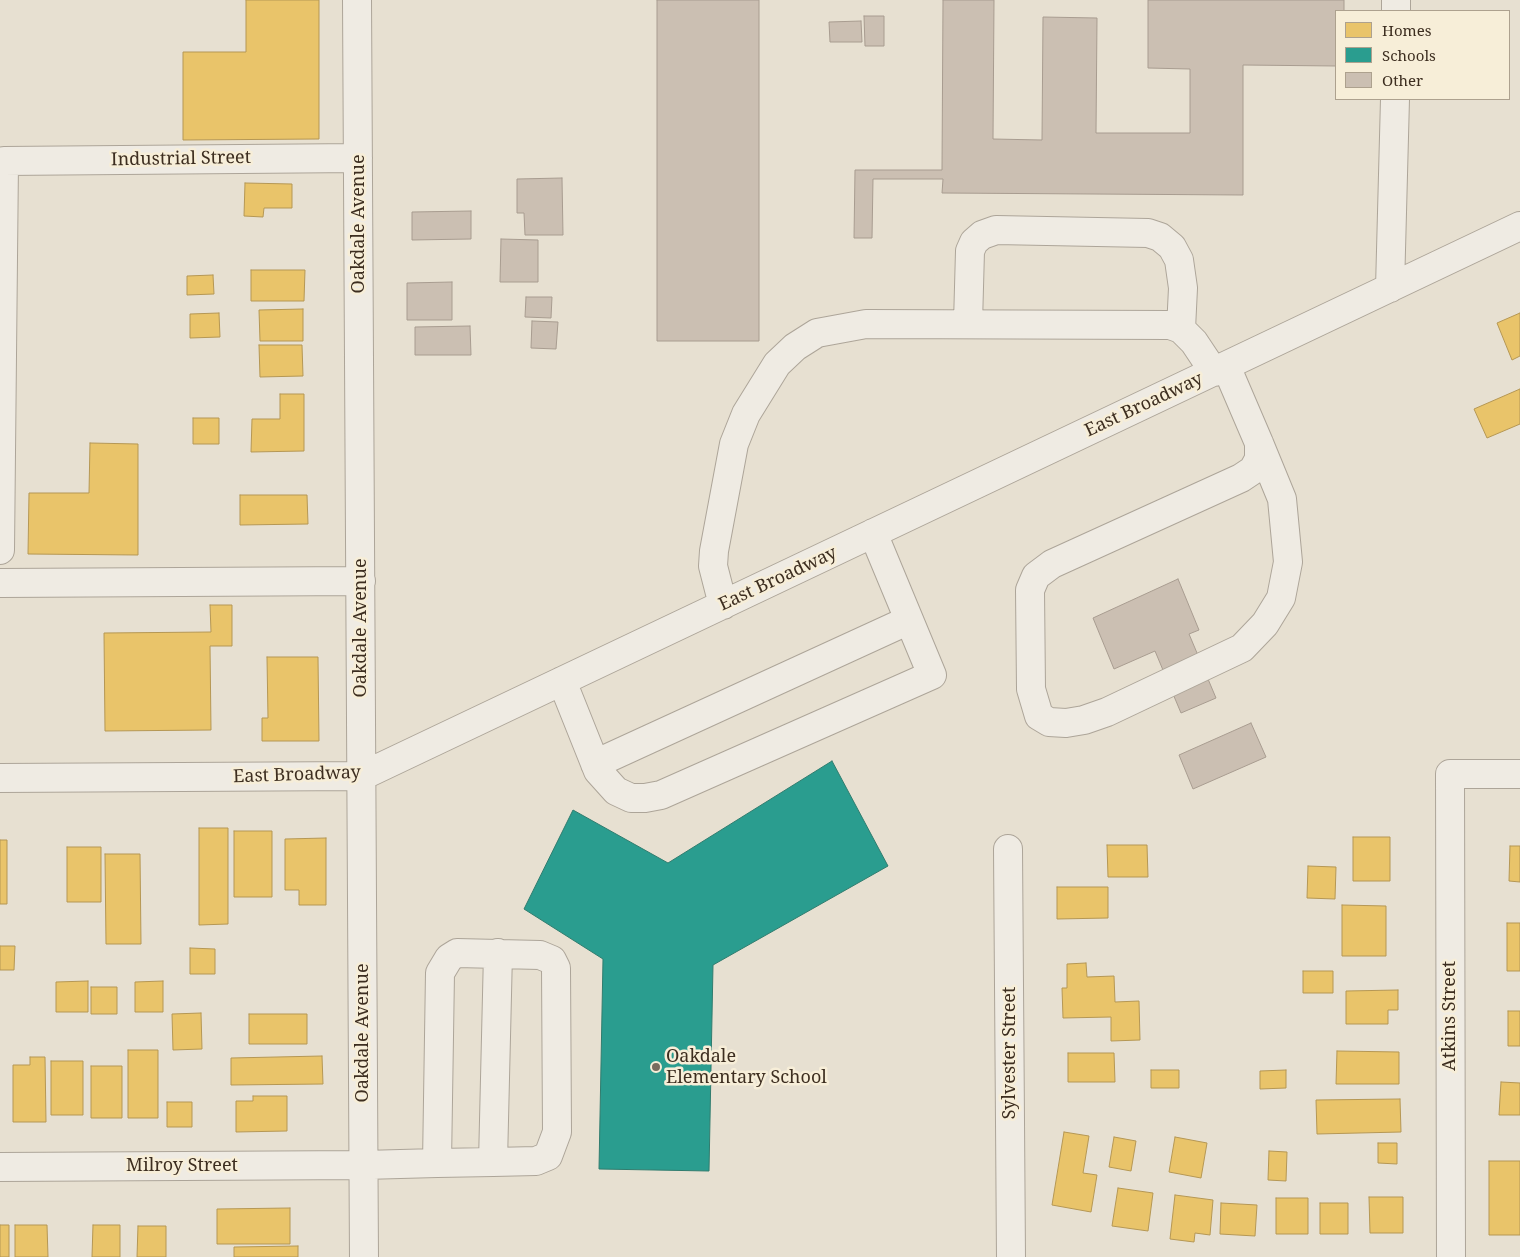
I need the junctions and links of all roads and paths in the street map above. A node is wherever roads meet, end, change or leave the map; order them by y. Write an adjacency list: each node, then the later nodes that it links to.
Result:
1 (357, 0): 3 (street, Oakdale Avenue)
2 (1395, 100): 5 (street)
3 (358, 158): 11 (street, Industrial Street); 12 (street, Oakdale Avenue)
4 (1520, 226): 5 (street, East Broadway)
5 (1390, 288): 8 (street, East Broadway)
6 (968, 324): 7 (street); 7 (street); 14 (street)
7 (1182, 329): 8 (street)
8 (1220, 369): 9 (street); 10 (street, East Broadway)
9 (1260, 443): 9 (street)
10 (873, 533): 14 (street, East Broadway); 15 (street)
11 (0, 550)
12 (361, 581): 13 (street); 19 (street, Oakdale Avenue)
13 (0, 583)
14 (723, 605): 16 (street, East Broadway)
15 (909, 620): 17 (street); 17 (street)
16 (562, 681): 17 (street); 19 (street, East Broadway)
17 (595, 764)
18 (1520, 774): 29 (street, Atkins Street)
19 (362, 776): 20 (street, East Broadway); 25 (street, Oakdale Avenue)
20 (0, 778)
21 (1008, 849): 28 (street, Sylvester Street)
22 (498, 954): 23 (street); 23 (street, Milroy Street); 24 (street)
23 (494, 1162): 24 (street, Milroy Street)
24 (437, 1163): 25 (street, Milroy Street)
25 (364, 1165): 26 (street, Milroy Street); 27 (street, Oakdale Avenue)
26 (0, 1168)
27 (364, 1257)
28 (1011, 1257)
29 (1451, 1257)

